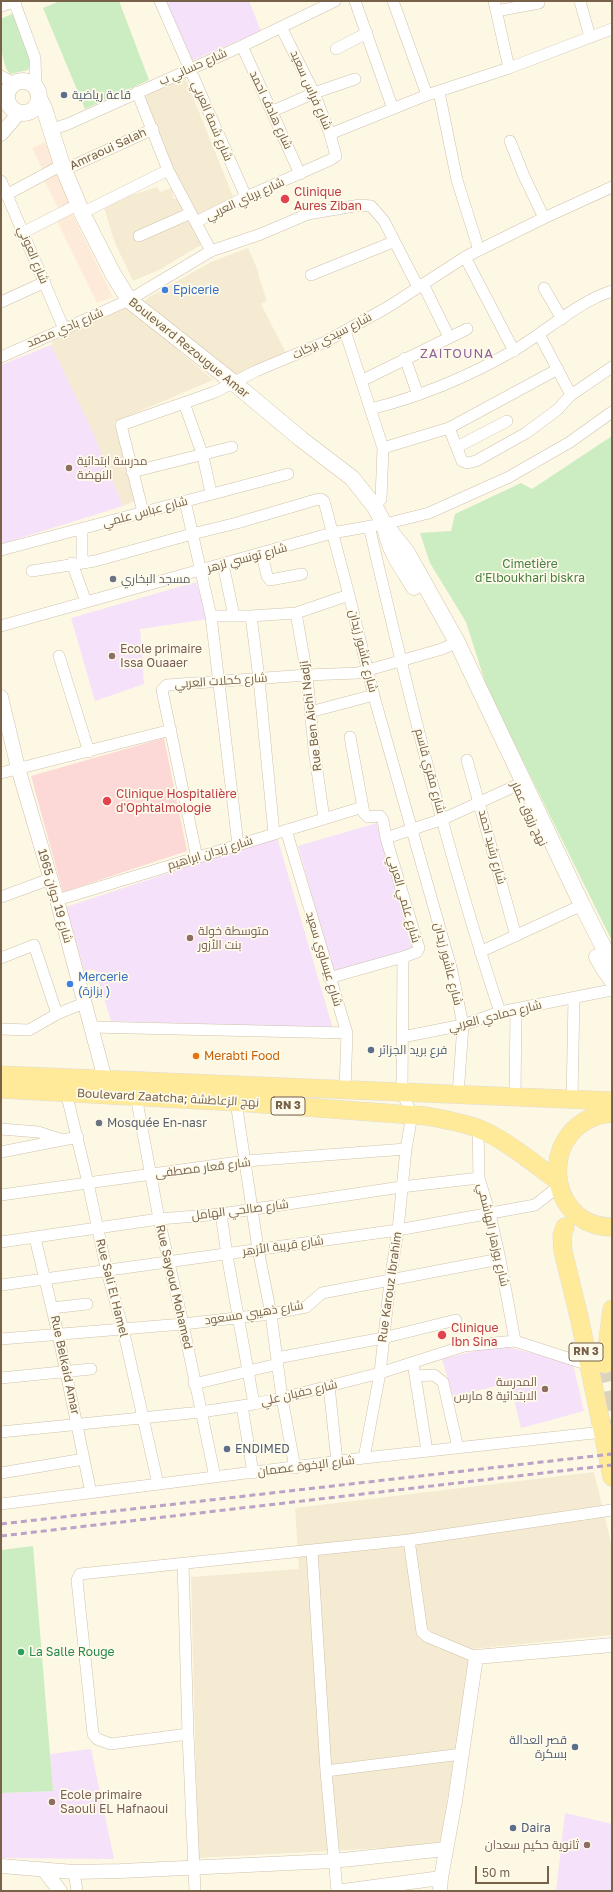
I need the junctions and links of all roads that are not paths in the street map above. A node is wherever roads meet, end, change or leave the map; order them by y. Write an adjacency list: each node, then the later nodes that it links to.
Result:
1 (14, 1): 8 (street); 22 (street)
2 (160, 1): 17 (street, شارع شمة العربي)
3 (335, 1): 10 (street, شارع حساني ب)
4 (355, 1): 12 (street)
5 (393, 1): 24 (street)
6 (580, 1): 13 (street)
7 (539, 3): 9 (street)
8 (1, 6)
9 (495, 6): 16 (street)
10 (281, 27): 14 (street, شارع حساني ب); 23 (street, شارع فراس سعيد)
11 (612, 29): 13 (street)
12 (367, 33): 15 (street); 25 (street)
13 (590, 37): 16 (street)
14 (242, 46): 17 (street, شارع حساني ب); 26 (street, شارع هادف احمد)
15 (336, 49)
16 (509, 68): 21 (street)
17 (190, 69): 20 (street, شارع حساني ب); 40 (street, شارع شمة العربي)
18 (355, 79): 23 (street)
19 (5, 89): 22 (main road); 27 (main road)
20 (137, 92): 28 (street); 29 (street, شارع حساني ب)
21 (439, 92): 24 (street); 47 (street)
22 (37, 93): 27 (main road); 29 (main road, Boulevard Rezougue Amar)
23 (314, 93): 26 (street); 31 (street, شارع فراس سعيد)
24 (428, 96): 25 (street)
25 (393, 109): 31 (street)
26 (273, 110): 36 (street, شارع هادف احمد)
27 (22, 113): 29 (main road); 30 (street)
28 (153, 129): 34 (street, Amraoui Salah); 35 (street)
29 (50, 130): 34 (main road, Boulevard Rezougue Amar)
30 (1, 134)
31 (330, 134): 33 (street, شارع فراس سعيد)
32 (510, 140): 43 (street)
33 (336, 156): 36 (street, شارع برباي العربي)
34 (63, 167): 39 (street, Amraoui Salah); 41 (main road, Boulevard Rezougue Amar)
35 (168, 170): 41 (street); 42 (street)
36 (300, 174): 40 (street, شارع برباي العربي)
37 (1, 181): 39 (street, شارع العوني)
38 (612, 187): 43 (street, شارع سيدي بركات)
39 (6, 195): 44 (street, شارع العوني)
40 (246, 197): 42 (street, شارع برباي العربي)
41 (81, 208): 44 (street); 55 (main road, Boulevard Rezougue Amar)
42 (194, 218): 45 (street, شارع برباي العربي); 48 (street)
43 (544, 218): 47 (street, شارع سيدي بركات)
44 (24, 232): 51 (street, شارع العوني)
45 (139, 236)
46 (394, 242): 48 (street, شارع بادي محمد); 50 (street); 52 (street, شارع بادي محمد)
47 (479, 250): 49 (street, شارع سيدي بركات)
48 (211, 251): 55 (street, شارع بادي محمد)
49 (465, 257): 52 (street, شارع سيدي بركات); 63 (street)
50 (311, 275)
51 (45, 282): 56 (street); 58 (street, شارع العوني)
52 (421, 285): 60 (street, شارع سيدي بركات); 62 (street, شارع بادي محمد)
53 (544, 288): 57 (street)
54 (612, 291): 57 (street)
55 (129, 300): 58 (street, شارع بادي محمد); 69 (main road, Boulevard Rezougue Amar)
56 (1, 302)
57 (562, 319): 61 (street)
58 (64, 329): 64 (street, شارع بادي محمد)
59 (467, 329): 62 (street)
60 (345, 331): 68 (street); 69 (street, شارع سيدي بركات)
61 (539, 334): 63 (street); 67 (street)
62 (449, 337): 65 (street)
63 (514, 350): 70 (street)
64 (1, 357)
65 (405, 358): 68 (street); 70 (street)
66 (612, 367): 71 (street)
67 (558, 370): 71 (street); 76 (street)
68 (361, 380): 73 (street)
69 (234, 384): 72 (street, شارع سيدي بركات); 85 (main road, Boulevard Rezougue Amar)
70 (418, 395): 73 (street)
71 (571, 395): 77 (street)
72 (184, 404): 80 (street); 81 (street, شارع سيدي بركات)
73 (370, 409): 79 (street)
74 (612, 412): 87 (street, شارع تونسي لزهر)
75 (508, 421): 77 (street)
76 (449, 428): 77 (street); 79 (street)
77 (457, 447)
78 (232, 448): 80 (street)
79 (383, 448): 85 (street)
80 (203, 456): 81 (street); 83 (street)
81 (132, 472): 86 (street, شارع سيدي بركات)
82 (288, 474): 83 (street, شارع عباس علمي)
83 (211, 493): 84 (street, شارع عباس علمي)
84 (185, 501): 86 (street, شارع عباس علمي); 90 (street)
85 (375, 507): 87 (main road, Boulevard Rezougue Amar)
86 (143, 512): 88 (street, شارع عباس علمي)
87 (377, 525): 89 (street, شارع تونسي لزهر); 105 (main road, Boulevard Rezougue Amar); 105 (main road, Boulevard Rezougue Amar); 107 (street, شارع مقري قاسم)
88 (82, 529): 91 (street, شارع عباس علمي); 93 (street)
89 (332, 533): 90 (street, شارع عاشور زيدان); 92 (street, شارع تونسي لزهر); 98 (street, شارع عاشور زيدان)
90 (192, 534): 93 (street, شارع عاشور زيدان); 95 (street)
91 (1, 550)
92 (262, 554): 94 (street, شارع تونسي لزهر); 97 (street)
93 (77, 563): 96 (street, شارع عاشور زيدان); 99 (street)
94 (223, 564): 95 (street, شارع تونسي لزهر); 102 (street)
95 (200, 570): 99 (street, شارع تونسي لزهر); 101 (street)
96 (32, 571)
97 (302, 574)
98 (349, 595): 100 (street); 108 (street, شارع عاشور زيدان)
99 (86, 602): 104 (street, شارع تونسي لزهر)
100 (296, 613): 103 (street); 109 (street, Rue Ben Aichi Nadji)
101 (211, 616): 102 (street); 111 (street)
102 (234, 616): 103 (street)
103 (251, 616): 110 (street)
104 (1, 626)
105 (453, 644): 107 (street, شارع كحلات العربي); 121 (main road, نهج رزوق عمار)
106 (59, 656): 117 (street)
107 (401, 661): 108 (street, شارع كحلات العربي); 125 (street, شارع مقري قاسم)
108 (368, 672): 109 (street, شارع كحلات العربي); 112 (street, شارع عاشور زيدان)
109 (307, 675): 110 (street, شارع كحلات العربي); 114 (street, Rue Ben Aichi Nadji)
110 (259, 679): 111 (street, شارع كحلات العربي); 128 (street)
111 (219, 681): 115 (street, شارع كحلات العربي); 130 (street)
112 (374, 696): 114 (street); 127 (street, شارع عاشور زيدان)
113 (2, 704): 119 (street, شارع 19 جوان 1965)
114 (310, 712): 124 (street, Rue Ben Aichi Nadji)
115 (171, 730): 117 (street); 131 (street, شارع كحلات العربي)
116 (350, 737): 123 (street)
117 (89, 752): 119 (street)
118 (467, 760): 122 (street, شارع رشيد احمد)
119 (18, 768): 120 (street); 132 (street, شارع 19 جوان 1965)
120 (1, 773)
121 (520, 784): 122 (street); 135 (main road, نهج رزوق عمار)
122 (480, 804): 125 (street); 136 (street, شارع رشيد احمد)
123 (363, 807): 124 (street, شارع زيدان ابراهيم); 129 (street, شارع علمي العربي)
124 (324, 819): 126 (street, شارع زيدان ابراهيم)
125 (443, 819): 127 (street); 137 (street, شارع مقري قاسم)
126 (286, 830): 128 (street, شارع زيدان ابراهيم); 141 (street, شارع عيساوي سعيد)
127 (412, 831): 129 (street); 148 (street, شارع عاشور زيدان)
128 (274, 834): 130 (street, شارع زيدان ابراهيم)
129 (386, 838): 138 (street, شارع علمي العربي)
130 (238, 845): 131 (street, شارع زيدان ابراهيم)
131 (197, 858): 134 (street, شارع زيدان ابراهيم)
132 (50, 878): 133 (street); 134 (street, شارع 19 جوان 1965)
133 (1, 897)
134 (57, 900): 144 (street, شارع 19 جوان 1965)
135 (578, 907): 136 (street); 140 (main road, نهج رزوق عمار)
136 (516, 936): 137 (street)
137 (480, 952): 146 (street, شارع مقري قاسم)
138 (403, 957): 141 (street); 152 (street, شارع علمي العربي)
139 (1, 958): 147 (street)
140 (610, 970)
141 (329, 978): 151 (street, شارع عيساوي سعيد)
142 (612, 990): 143 (street, شارع حمادي العربي)
143 (574, 997): 145 (street, شارع حمادي العربي); 162 (street)
144 (84, 1003): 147 (street); 149 (street, شارع 19 جوان 1965)
145 (516, 1009): 146 (street, شارع حمادي العربي); 161 (street)
146 (500, 1012): 148 (street, شارع حمادي العربي)
147 (57, 1014): 150 (street)
148 (463, 1025): 152 (street, شارع حمادي العربي); 159 (street, شارع عاشور زيدان)
149 (90, 1027): 151 (street); 154 (street, شارع 19 جوان 1965)
150 (1, 1029)
151 (347, 1033): 156 (street, شارع عيساوي سعيد)
152 (402, 1037): 158 (street, شارع علمي العربي)
153 (1, 1075): 154 (main road, Boulevard Zaatcha; نهج الزعاطشة / RN 3)
154 (105, 1087): 156 (main road, Boulevard Zaatcha; نهج الزعاطشة / RN 3); 157 (main road, Boulevard Zaatcha; نهج الزعاطشة / RN 3); 160 (main road, Boulevard Zaatcha; نهج الزعاطشة / RN 3)
155 (1, 1089): 157 (main road, Boulevard Zaatcha; نهج الزعاطشة / RN 3)
156 (345, 1089): 158 (main road, Boulevard Zaatcha; نهج الزعاطشة / RN 3)
157 (66, 1092): 168 (street, Rue Sali El Hamel)
158 (402, 1092): 159 (main road, Boulevard Zaatcha; نهج الزعاطشة / RN 3); 165 (street, شارع علمي العربي)
159 (458, 1095): 161 (main road, Boulevard Zaatcha; نهج الزعاطشة / RN 3)
160 (136, 1096): 163 (main road, Boulevard Zaatcha; نهج الزعاطشة / RN 3); 173 (street, Rue Sayoud Mohamed)
161 (515, 1097): 162 (main road, Boulevard Zaatcha; نهج الزعاطشة / RN 3)
162 (572, 1100): 164 (main road, Boulevard Zaatcha; نهج الزعاطشة)
163 (236, 1102): 165 (main road, Boulevard Zaatcha; نهج الزعاطشة / RN 3); 172 (street)
164 (610, 1109): 177 (main road)
165 (412, 1115): 166 (main road, Boulevard Zaatcha; نهج الزعاطشة / RN 3); 170 (street, Rue Karouz Ibrahim)
166 (478, 1128): 174 (street, شارع بوزهار الهاشمي); 177 (main road, Boulevard Zaatcha; نهج الزعاطشة / RN 3)
167 (1, 1129): 169 (street)
168 (78, 1137): 169 (street); 175 (street, Rue Sali El Hamel)
169 (60, 1139): 171 (street)
170 (406, 1149): 172 (street, شارع قعار مصطفى); 176 (street, Rue Karouz Ibrahim)
171 (1, 1152)
172 (246, 1162): 173 (street, شارع قعار مصطفى); 179 (street)
173 (150, 1174): 175 (street, شارع قعار مصطفى); 182 (street, Rue Sayoud Mohamed)
174 (479, 1178): 176 (street, شارع صالحي الهامل); 181 (street, شارع بوزهار الهاشمي)
175 (88, 1183): 178 (street, شارع قعار مصطفى); 184 (street, Rue Sali El Hamel)
176 (401, 1187): 179 (street, شارع صالحي الهامل); 185 (street, Rue Karouz Ibrahim)
177 (560, 1188): 181 (street, شارع قريبة الأزهر); 183 (main road, Boulevard Zaatcha; نهج الزعاطشة); 210 (main road, RN 3)
178 (1, 1195)
179 (253, 1210): 180 (street, شارع صالحي الهامل); 188 (street)
180 (221, 1214): 182 (street, شارع صالحي الهامل); 189 (street)
181 (490, 1214): 185 (street, شارع قريبة الأزهر); 190 (street, شارع بوزهار الهاشمي)
182 (159, 1219): 184 (street, شارع صالحي الهامل); 191 (street, Rue Sayoud Mohamed)
183 (612, 1227)
184 (98, 1228): 186 (street, شارع صالحي الهامل); 192 (street, Rue Sali El Hamel)
185 (398, 1230): 188 (street, شارع قريبة الأزهر); 194 (street, Rue Karouz Ibrahim)
186 (34, 1238): 187 (street, شارع صالحي الهامل); 193 (street, Rue Belkaid Amar)
187 (1, 1242)
188 (258, 1249): 189 (street, شارع قريبة الأزهر); 199 (street)
189 (227, 1255): 191 (street, شارع قريبة الأزهر); 200 (street)
190 (500, 1259): 194 (street, شارع ذهيبي مسعود); 207 (street, شارع بوزهار الهاشمي)
191 (169, 1262): 192 (street, شارع قريبة الأزهر); 202 (street, Rue Sayoud Mohamed)
192 (107, 1272): 193 (street, شارع قريبة الأزهر); 203 (street, Rue Sali El Hamel)
193 (45, 1280): 195 (street, شارع قريبة الأزهر); 197 (street, Rue Belkaid Amar)
194 (390, 1281): 199 (street, شارع ذهيبي مسعود); 205 (street, Rue Karouz Ibrahim)
195 (1, 1285)
196 (87, 1304): 197 (street)
197 (52, 1308): 204 (street, Rue Belkaid Amar)
198 (612, 1309): 210 (main road, RN 3)
199 (271, 1314): 200 (street, شارع ذهيبي مسعود); 208 (street)
200 (239, 1318): 202 (street, شارع ذهيبي مسعود); 213 (street)
201 (456, 1320): 205 (street)
202 (183, 1324): 203 (street, شارع ذهيبي مسعود); 217 (street, Rue Sayoud Mohamed)
203 (123, 1329): 204 (street, شارع ذهيبي مسعود); 223 (street, Rue Sali El Hamel)
204 (58, 1334): 206 (street, شارع ذهيبي مسعود); 212 (street, Rue Belkaid Amar)
205 (383, 1338): 208 (street); 214 (street, Rue Karouz Ibrahim)
206 (1, 1339)
207 (515, 1341): 209 (street, شارع حفيان علي); 210 (street, شارع حفيان علي)
208 (278, 1361): 213 (street); 219 (street)
209 (413, 1362): 214 (street, شارع حفيان علي); 215 (street)
210 (597, 1364): 225 (main road, RN 3)
211 (91, 1369): 212 (street)
212 (66, 1372): 216 (street); 224 (street, Rue Belkaid Amar)
213 (248, 1372): 217 (street); 220 (street)
214 (380, 1373): 218 (street, شارع حفيان علي); 229 (street, Rue Karouz Ibrahim)
215 (415, 1376): 227 (street); 228 (street)
216 (1, 1378)
217 (194, 1384): 222 (street, Rue Sayoud Mohamed)
218 (329, 1386): 219 (street, شارع حفيان علي); 231 (street)
219 (282, 1398): 220 (street, شارع حفيان علي); 232 (street)
220 (254, 1404): 221 (street, شارع حفيان علي)
221 (242, 1406): 222 (street, شارع حفيان علي); 234 (street)
222 (200, 1412): 223 (street, شارع حفيان علي); 235 (street, Rue Sayoud Mohamed)
223 (142, 1417): 224 (street, شارع حفيان علي); 237 (street, Rue Sali El Hamel)
224 (78, 1425): 226 (street, شارع حفيان علي); 230 (street, Rue Belkaid Amar)
225 (607, 1431): 227 (street, شارع الإخوة عصمان); 236 (main road, RN 3)
226 (1, 1432)
227 (458, 1448): 228 (street, شارع الإخوة عصمان)
228 (427, 1451): 229 (street, شارع الإخوة عصمان)
229 (364, 1458): 231 (street, شارع الإخوة عصمان)
230 (84, 1459): 233 (street); 238 (street, Rue Belkaid Amar)
231 (337, 1462): 232 (street, شارع الإخوة عصمان)
232 (295, 1468): 234 (street, شارع الإخوة عصمان)
233 (1, 1473)
234 (253, 1473): 235 (street, شارع الإخوة عصمان)
235 (215, 1477): 237 (street, شارع الإخوة عصمان)
236 (612, 1477)
237 (158, 1484): 238 (street, شارع الإخوة عصمان)
238 (91, 1493): 239 (street, شارع الإخوة عصمان)
239 (1, 1504)
240 (612, 1510): 241 (street)
241 (409, 1540): 242 (street); 245 (street)
242 (312, 1551): 243 (street); 248 (street)
243 (183, 1564): 246 (street); 246 (street)
244 (612, 1645): 245 (street)
245 (476, 1657): 247 (street)
246 (188, 1734): 252 (street)
247 (462, 1754): 248 (street); 249 (street)
248 (326, 1771): 250 (street)
249 (446, 1849): 250 (street); 255 (street)
250 (333, 1861): 252 (street); 259 (street)
251 (1, 1866): 253 (street)
252 (194, 1866): 254 (street); 258 (street)
253 (44, 1870): 254 (street); 256 (street)
254 (74, 1872): 257 (street)
255 (440, 1885): 260 (street)
256 (60, 1891)
257 (77, 1891)
258 (195, 1891)
259 (337, 1891)
260 (343, 1891)

